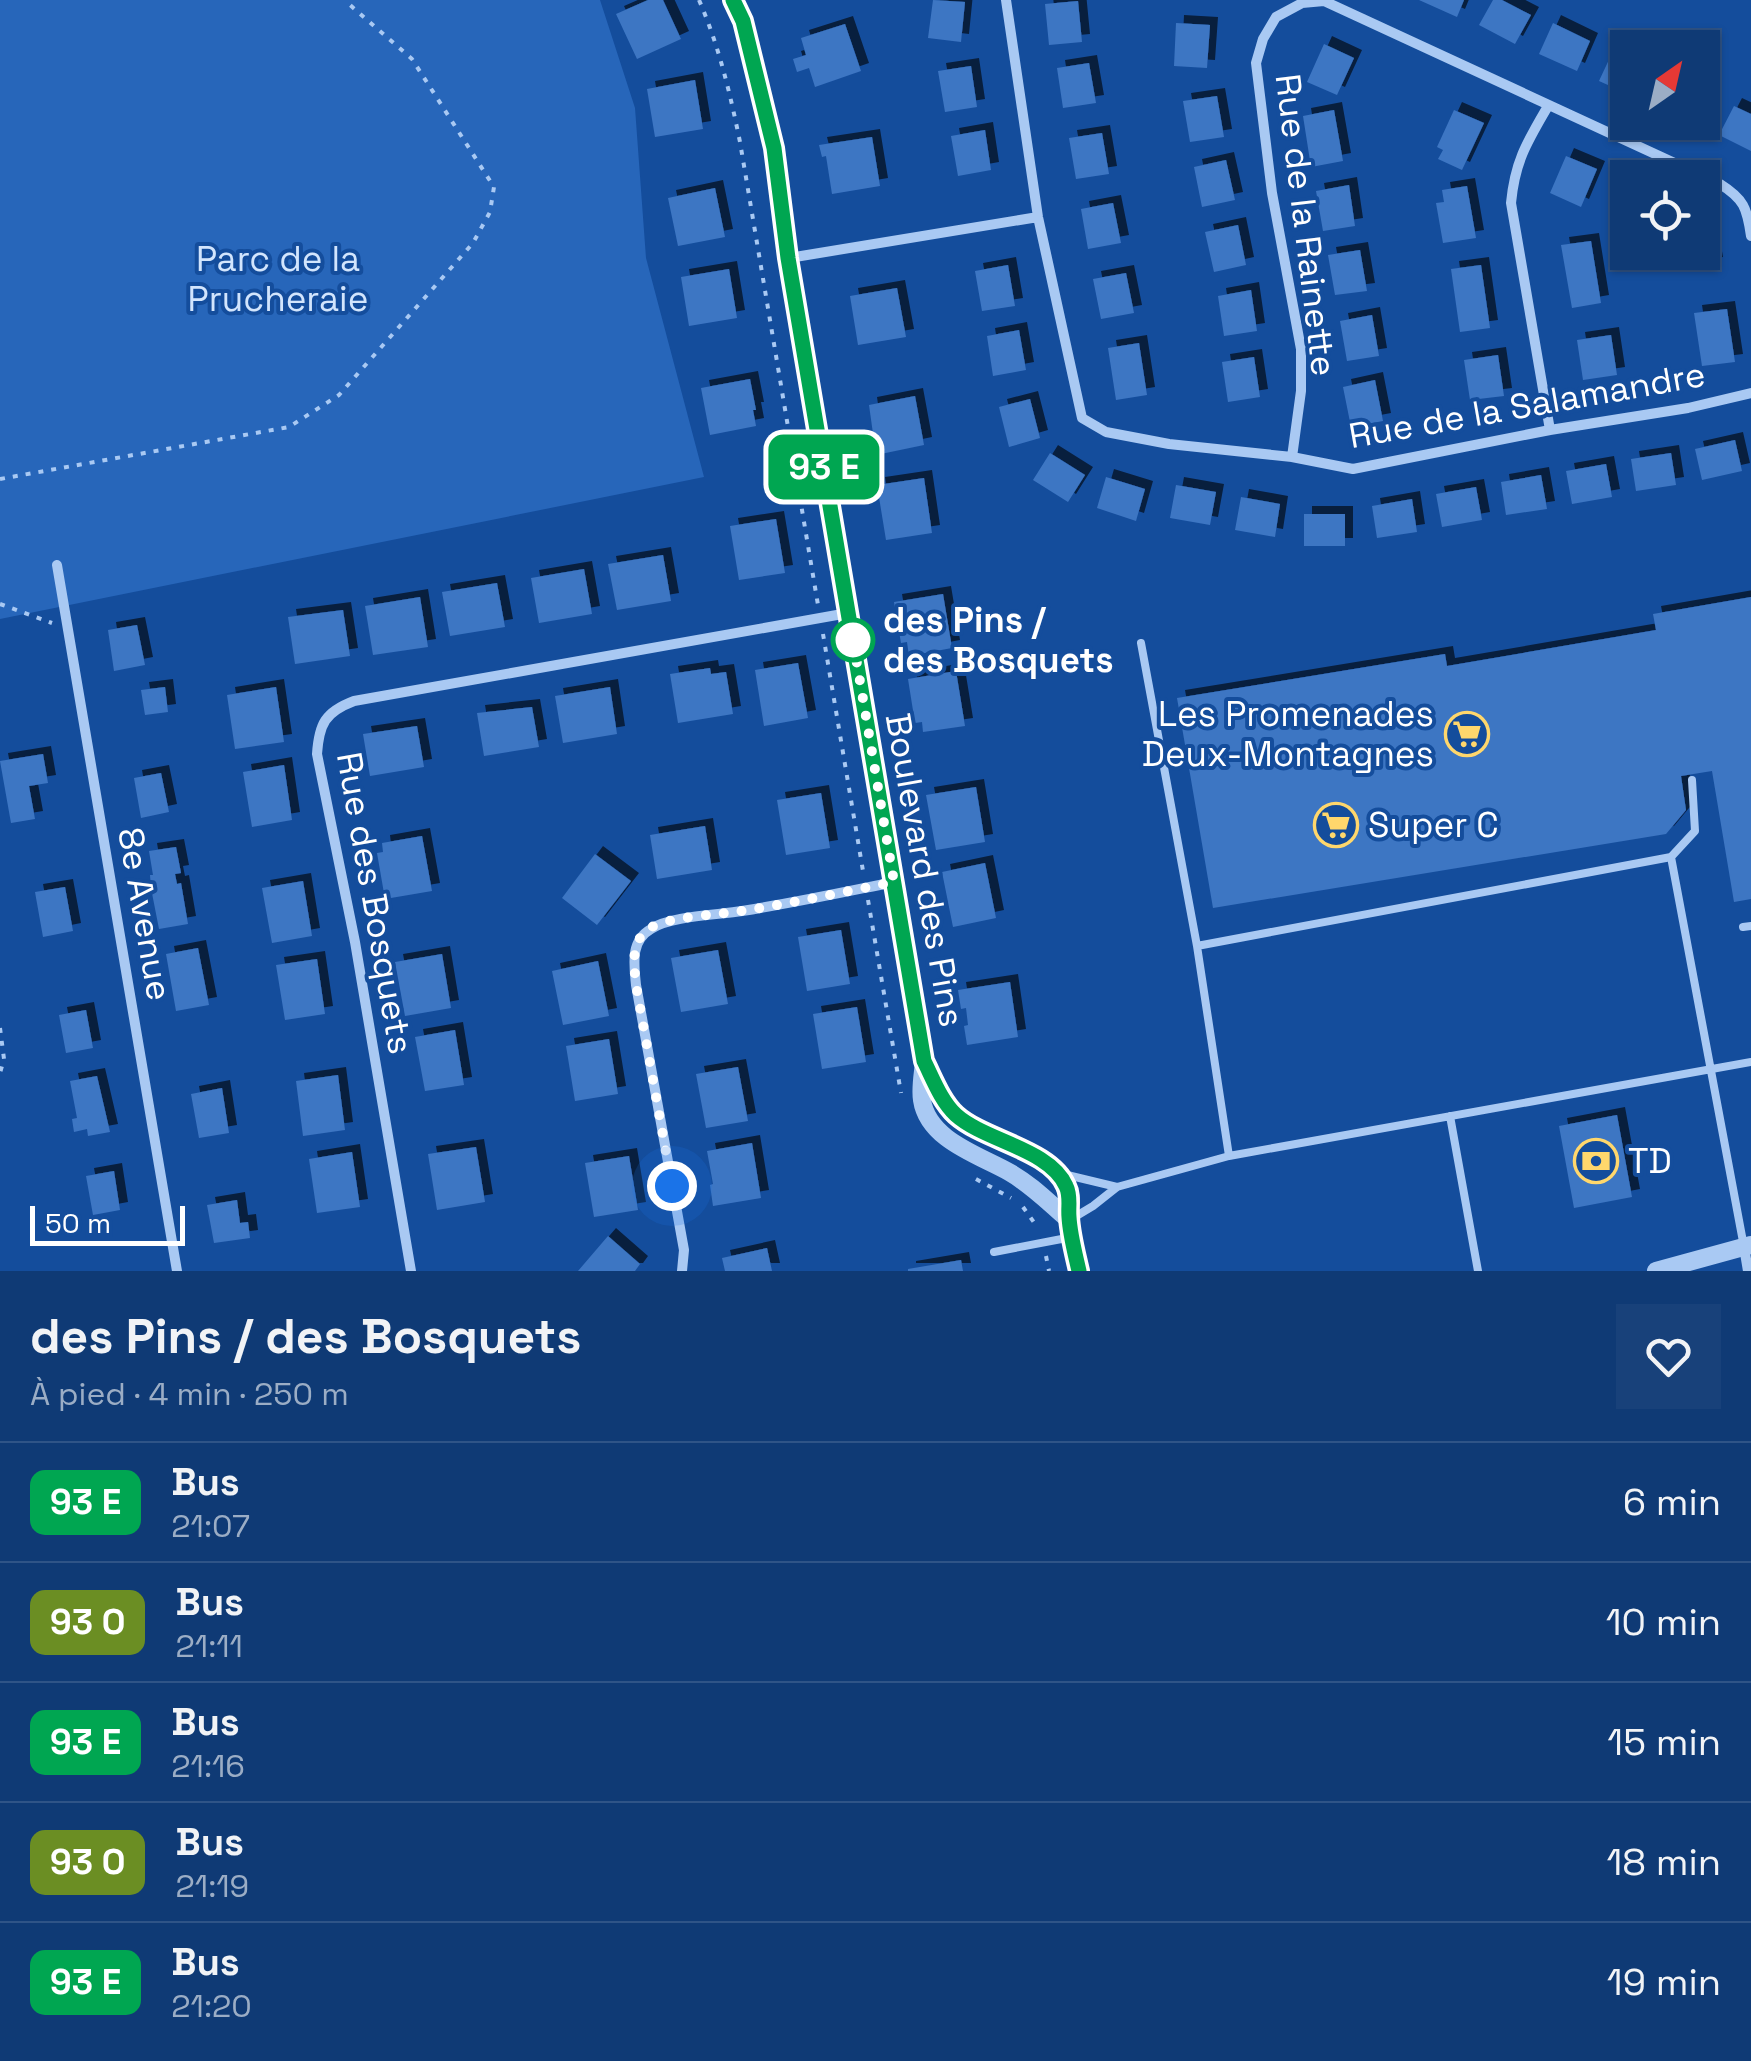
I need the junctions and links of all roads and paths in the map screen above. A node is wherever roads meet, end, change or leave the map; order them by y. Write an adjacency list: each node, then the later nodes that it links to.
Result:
1 (348, 0): 12 (path)
2 (699, 0): 14 (path)
3 (733, 0): 8 (street, Boulevard des Pins)
4 (1006, 0): 6 (street, Rue de la Salamandre)
5 (1548, 106): 7 (street, Rue de la Rainette); 10 (street); 11 (street, Rue de la Rainette)
6 (1038, 218): 8 (street); 11 (street, Rue de la Salamandre)
7 (1751, 236)
8 (788, 258): 16 (street, Boulevard des Pins)
9 (1751, 393): 10 (street, Rue de la Salamandre)
10 (1550, 430): 11 (street, Rue de la Salamandre)
11 (1292, 458)
12 (0, 479)
13 (58, 566): 17 (street, 8e Avenue)
14 (817, 598)
15 (0, 604): 17 (path)
16 (848, 614): 23 (street, Boulevard des Pins); 39 (street, Rue des Bosquets)
17 (68, 628): 38 (street, 8e Avenue)
18 (823, 637): 22 (path, Boulevard des Pins)
19 (1141, 642): 24 (lane)
20 (1692, 780): 21 (lane)
21 (1671, 857): 24 (lane); 28 (lane)
22 (862, 866)
23 (894, 882): 26 (street, Boulevard des Pins); 40 (street)
24 (1197, 946): 31 (lane)
25 (0, 1028): 29 (path)
26 (924, 1061): 32 (street, Boulevard des Pins); 34 (street)
27 (1751, 1062): 28 (lane)
28 (1710, 1070): 30 (lane); 35 (lane)
29 (0, 1073)
30 (1450, 1116): 31 (lane); 43 (lane)
31 (1230, 1156): 33 (lane)
32 (1056, 1172): 33 (lane); 34 (street)
33 (1117, 1187): 34 (lane)
34 (1071, 1228): 36 (lane); 42 (street)
35 (1747, 1246): 44 (street); 45 (street)
36 (994, 1252)
37 (1045, 1252): 41 (path)
38 (178, 1271)
39 (411, 1271)
40 (682, 1271)
41 (1049, 1271)
42 (1079, 1271)
43 (1478, 1271)
44 (1656, 1271)
45 (1748, 1271)

